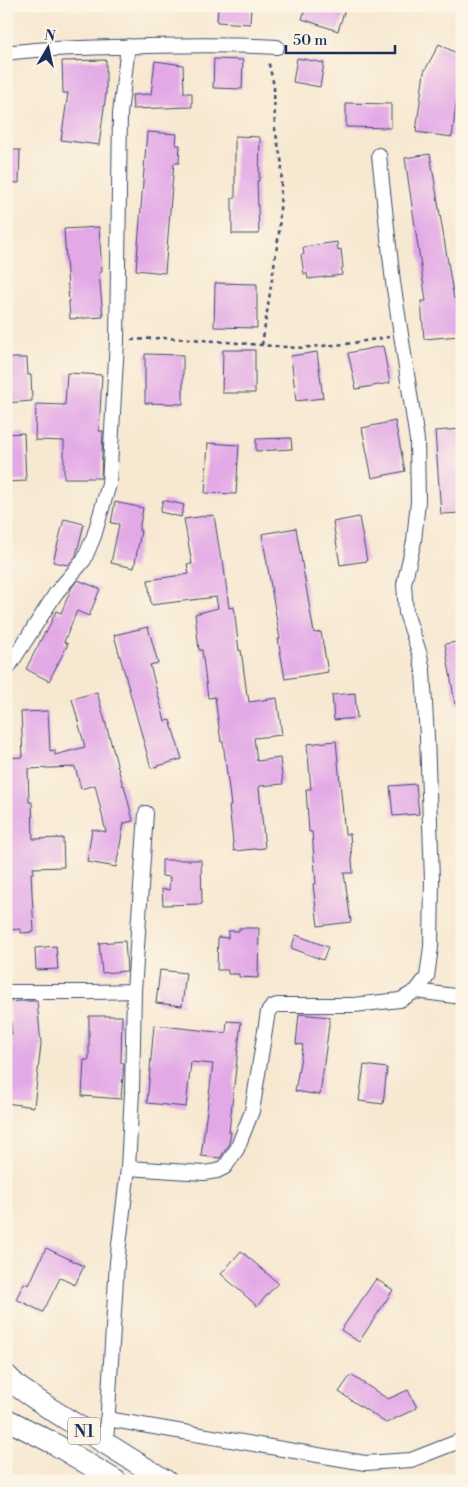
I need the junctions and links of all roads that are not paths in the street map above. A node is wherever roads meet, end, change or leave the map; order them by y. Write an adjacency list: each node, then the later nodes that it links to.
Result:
1 (128, 46): 2 (street); 3 (street); 5 (street)
2 (271, 47)
3 (6, 53)
4 (379, 155): 8 (street)
5 (6, 671)
6 (146, 813): 7 (street)
7 (134, 991): 9 (street); 11 (street)
8 (416, 991): 10 (street); 11 (street)
9 (6, 992)
10 (462, 997)
11 (128, 1168): 14 (street)
12 (6, 1375): 16 (main road, N1)
13 (6, 1419): 17 (main road, N1)
14 (107, 1419): 15 (street); 16 (street)
15 (462, 1440)
16 (106, 1444): 18 (main road, N1)
17 (116, 1481)
18 (166, 1481)

